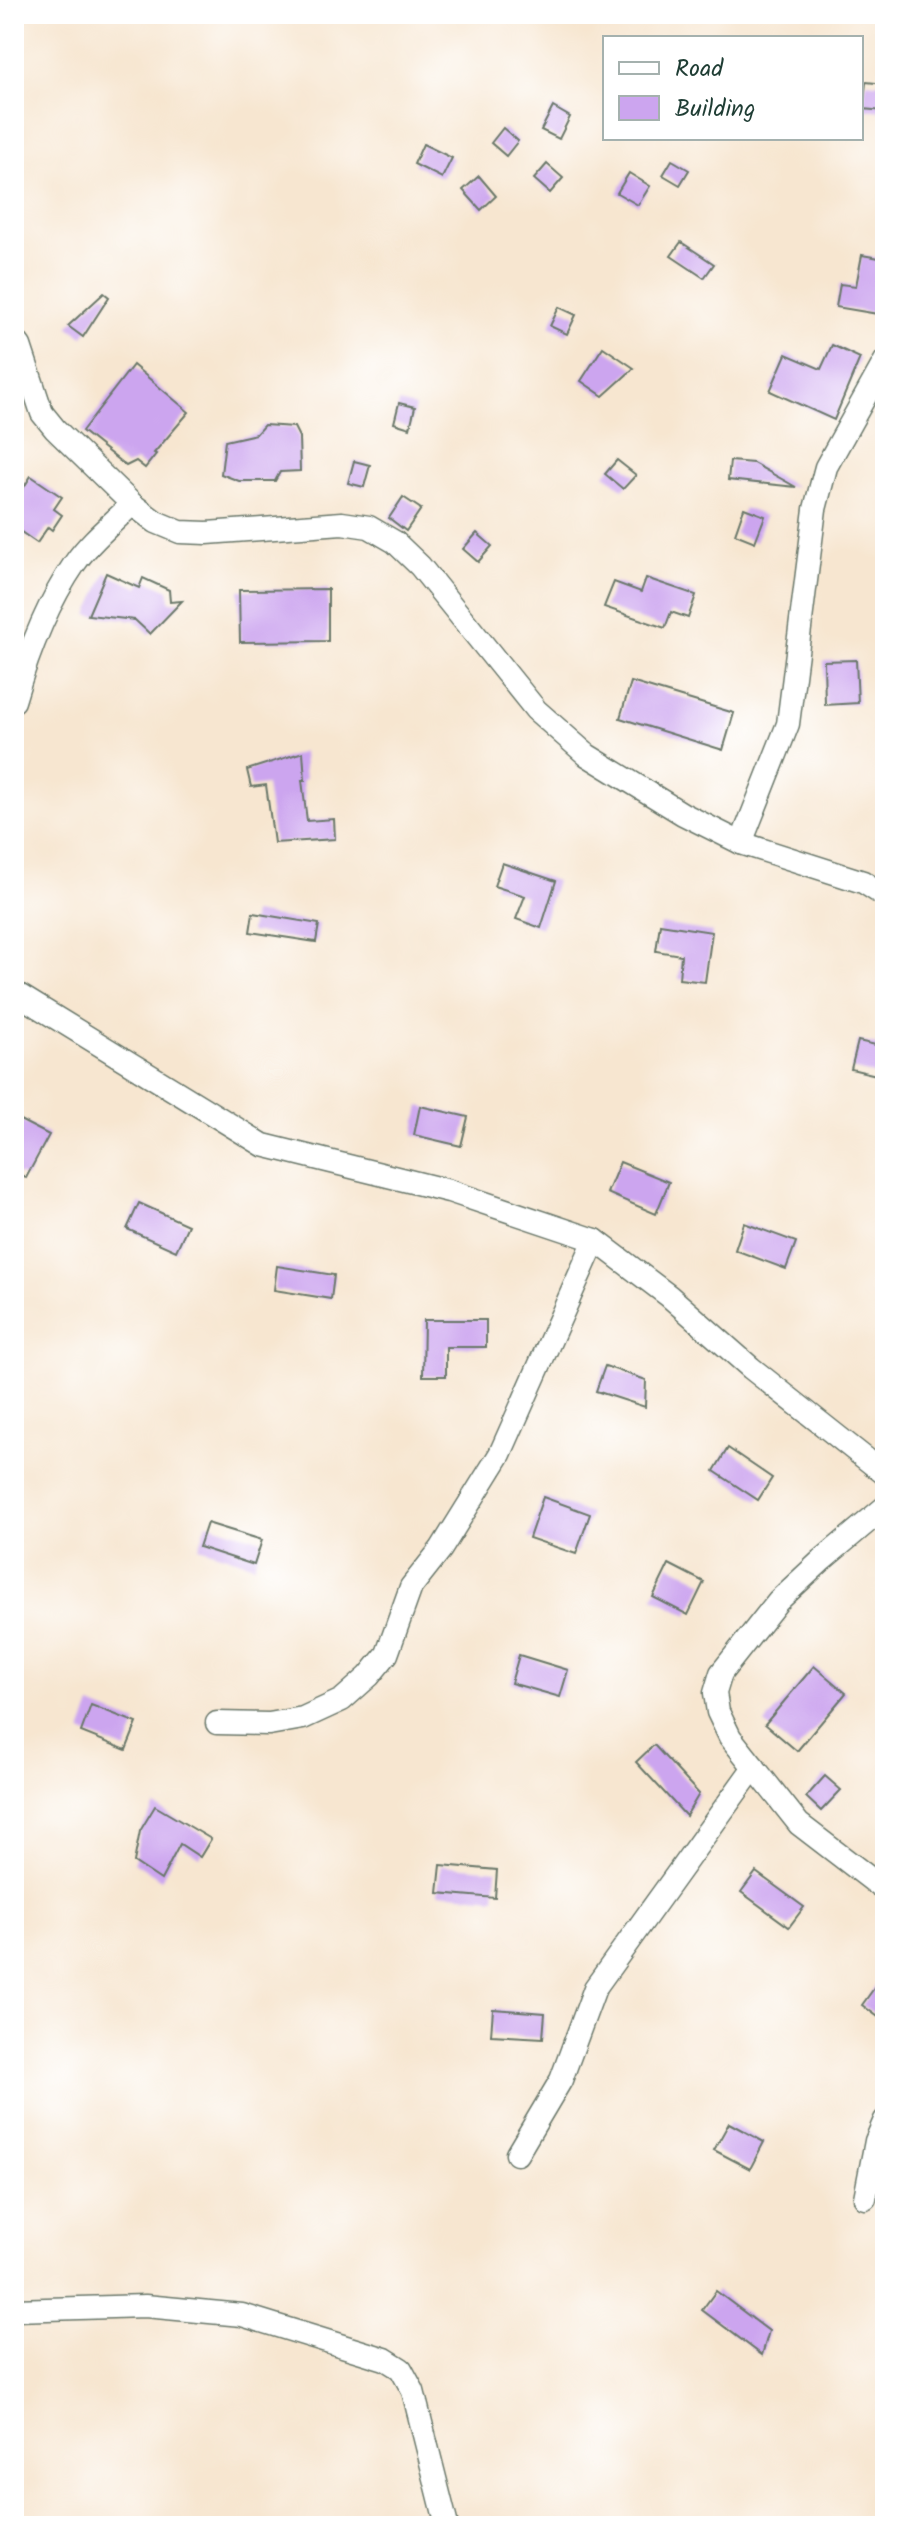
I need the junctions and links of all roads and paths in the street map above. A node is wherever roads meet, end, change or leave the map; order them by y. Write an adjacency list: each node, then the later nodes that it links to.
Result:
1 (14, 338): 3 (street)
2 (885, 361): 5 (street)
3 (132, 504): 4 (street); 5 (street)
4 (14, 701)
5 (741, 843): 6 (street)
6 (885, 896)
7 (14, 992): 8 (street)
8 (595, 1240): 9 (street); 11 (street)
9 (885, 1474)
10 (885, 1507): 12 (street)
11 (217, 1723)
12 (754, 1767): 13 (street); 15 (street)
13 (885, 1890)
14 (885, 2120): 16 (street)
15 (517, 2154)
16 (865, 2198)
17 (14, 2310): 18 (street)
18 (447, 2526)

